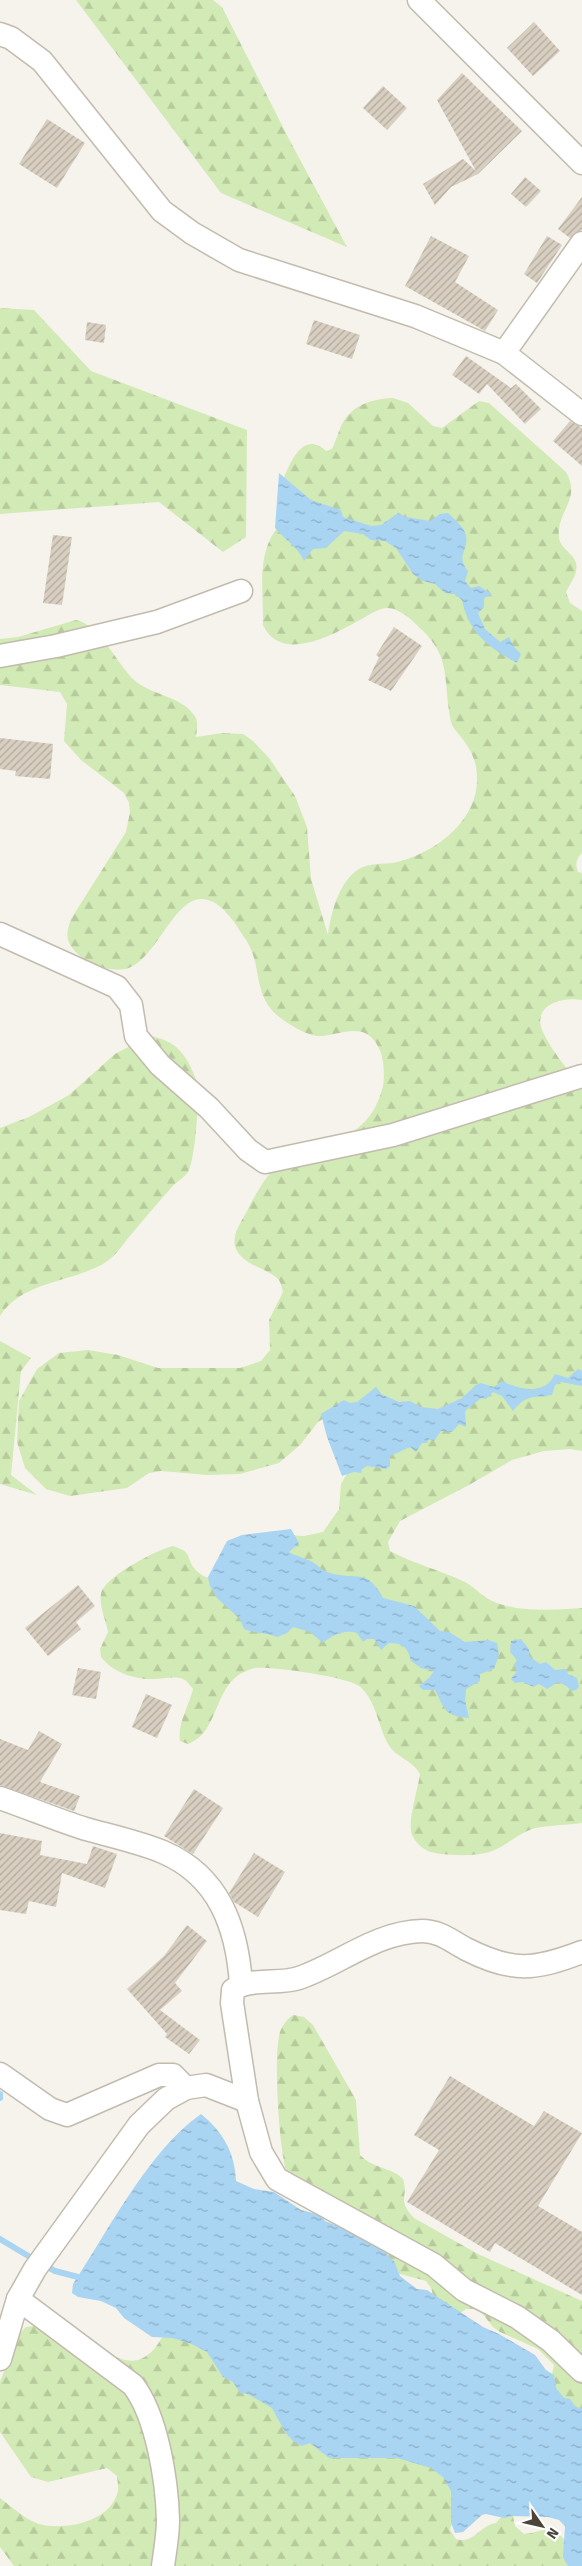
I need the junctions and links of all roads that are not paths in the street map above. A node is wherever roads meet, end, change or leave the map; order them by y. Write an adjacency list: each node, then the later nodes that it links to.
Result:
1 (419, 0): 3 (street)
2 (0, 34): 5 (street)
3 (582, 163)
4 (582, 243): 5 (street)
5 (504, 353): 6 (street)
6 (582, 414)
7 (241, 591): 8 (street)
8 (0, 656)
9 (0, 934): 10 (street)
10 (582, 1076)
11 (0, 1798): 13 (street)
12 (582, 1952): 13 (street)
13 (241, 1984): 16 (street)
14 (0, 2074): 15 (street)
15 (186, 2088): 16 (street); 17 (street)
16 (247, 2101): 19 (street)
17 (18, 2299): 18 (street); 20 (street)
18 (0, 2359)
19 (582, 2370)
20 (163, 2566)

